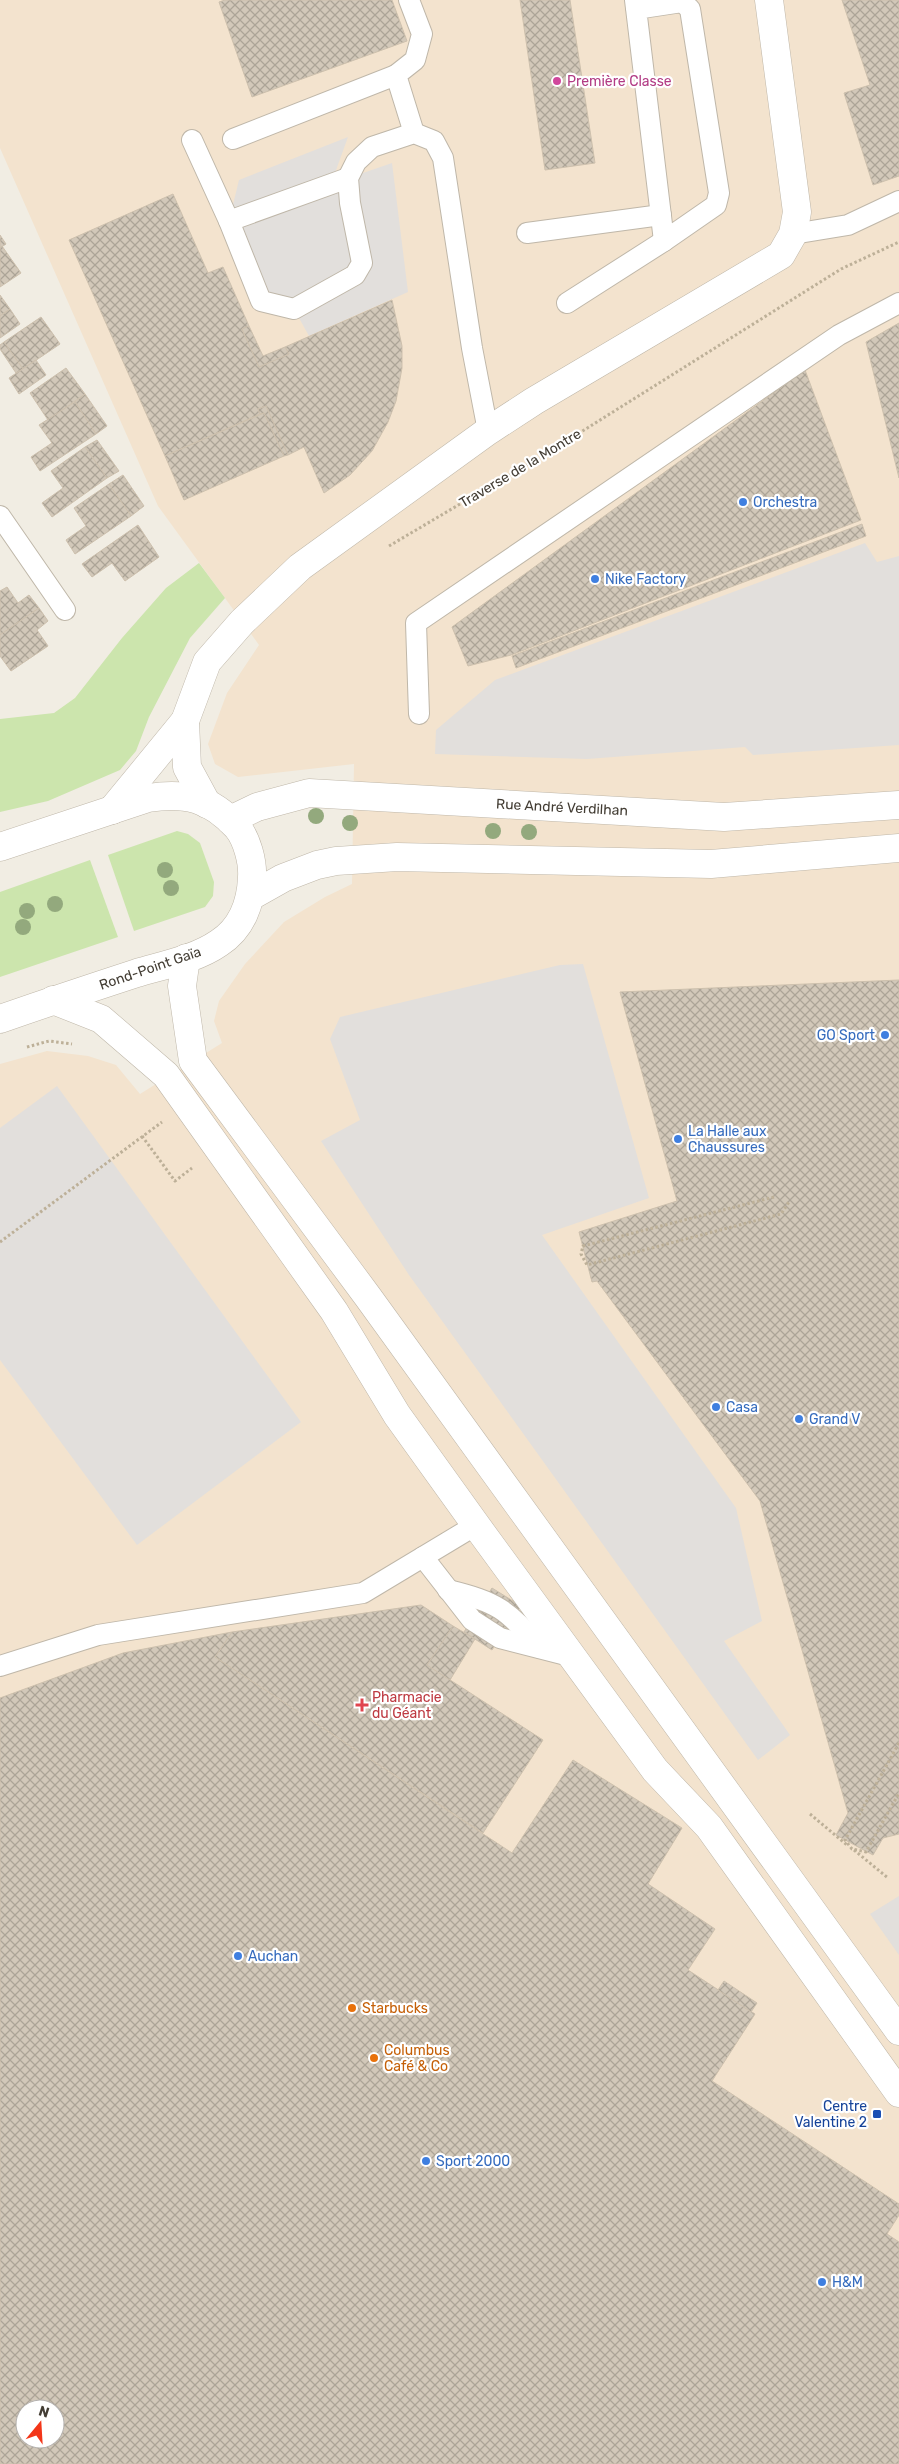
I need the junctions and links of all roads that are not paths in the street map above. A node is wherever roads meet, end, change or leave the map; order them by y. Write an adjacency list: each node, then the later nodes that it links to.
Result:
1 (409, 0): 4 (lane)
2 (769, 0): 13 (street)
3 (635, 4): 10 (lane); 14 (lane)
4 (396, 75): 5 (lane); 6 (lane)
5 (414, 133): 8 (lane); 17 (lane)
6 (233, 139)
7 (192, 140): 11 (lane)
8 (348, 178): 11 (lane); 11 (lane)
9 (899, 201): 13 (lane)
10 (661, 214): 12 (lane); 14 (lane)
11 (229, 220)
12 (527, 233)
13 (793, 234): 17 (street)
14 (664, 241): 15 (lane)
15 (568, 303)
16 (899, 303): 20 (lane)
17 (488, 431): 21 (street)
18 (0, 516): 19 (lane)
19 (64, 610)
20 (419, 714)
21 (185, 721): 22 (street); 24 (street)
22 (207, 804): 24 (street, Rond-Point Gaïa); 25 (street, Rond-Point Gaïa)
23 (899, 805): 25 (street, Rue André Verdilhan)
24 (112, 810): 26 (street, Rond-Point Gaïa)
25 (230, 820): 28 (street, Rond-Point Gaïa)
26 (0, 847)
27 (899, 848): 28 (street)
28 (251, 896): 29 (street, Rond-Point Gaïa)
29 (186, 958): 30 (street, Rond-Point Gaïa); 36 (street)
30 (53, 1000): 31 (street, Rond-Point Gaïa); 32 (street)
31 (0, 1019)
32 (476, 1525): 33 (lane); 34 (street)
33 (423, 1557): 34 (lane); 35 (lane)
34 (574, 1657): 37 (street)
35 (0, 1666)
36 (899, 2031)
37 (899, 2093)

